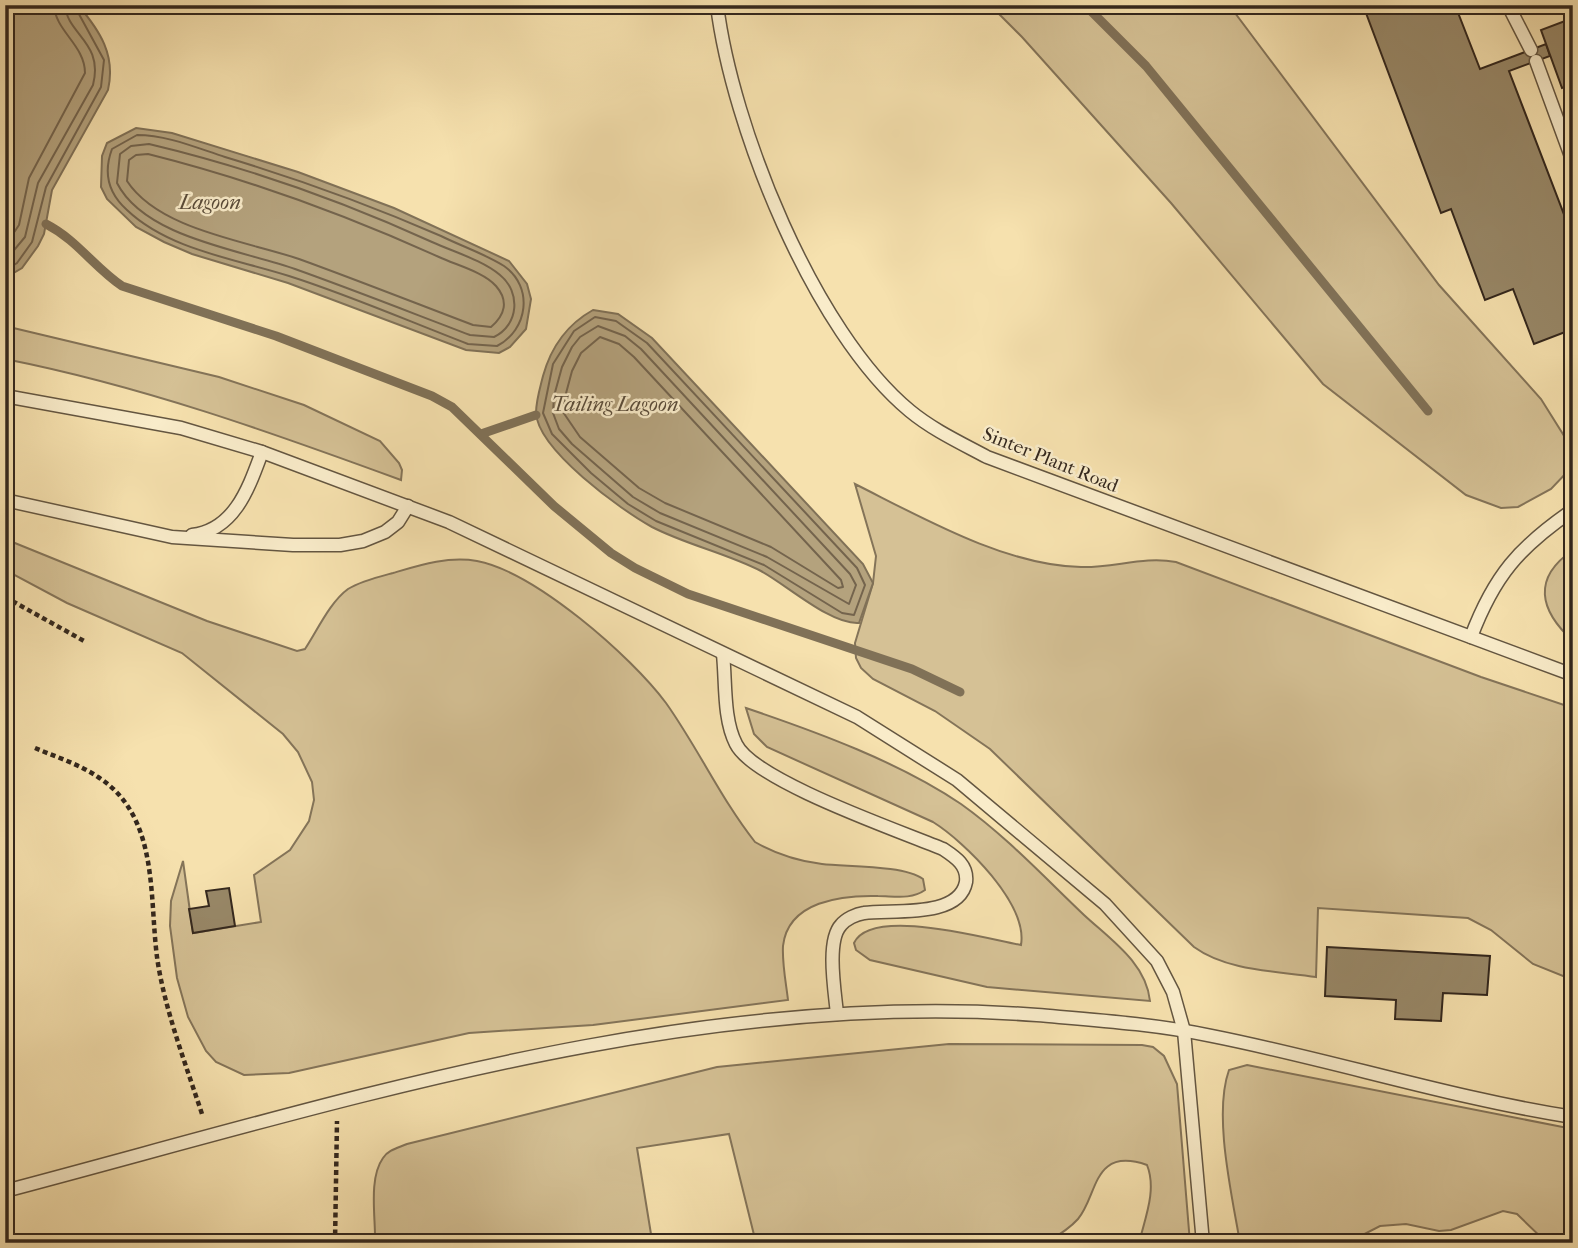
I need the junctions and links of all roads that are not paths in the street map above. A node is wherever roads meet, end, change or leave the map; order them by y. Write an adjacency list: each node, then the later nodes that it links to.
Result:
1 (717, 5): 10 (lane, Sinter Plant Road)
2 (1508, 5): 3 (lane)
3 (1573, 162)
4 (5, 396): 5 (lane)
5 (262, 452): 7 (lane); 9 (lane)
6 (5, 500): 9 (lane)
7 (408, 506): 9 (lane); 11 (lane)
8 (1573, 510): 10 (lane)
9 (172, 537)
10 (1471, 637): 12 (lane, Sinter Plant Road)
11 (723, 654): 13 (lane); 14 (lane)
12 (1573, 675)
13 (837, 1014): 14 (lane); 16 (lane)
14 (1184, 1031): 15 (lane); 17 (lane)
15 (1573, 1117)
16 (5, 1191)
17 (1203, 1243)

